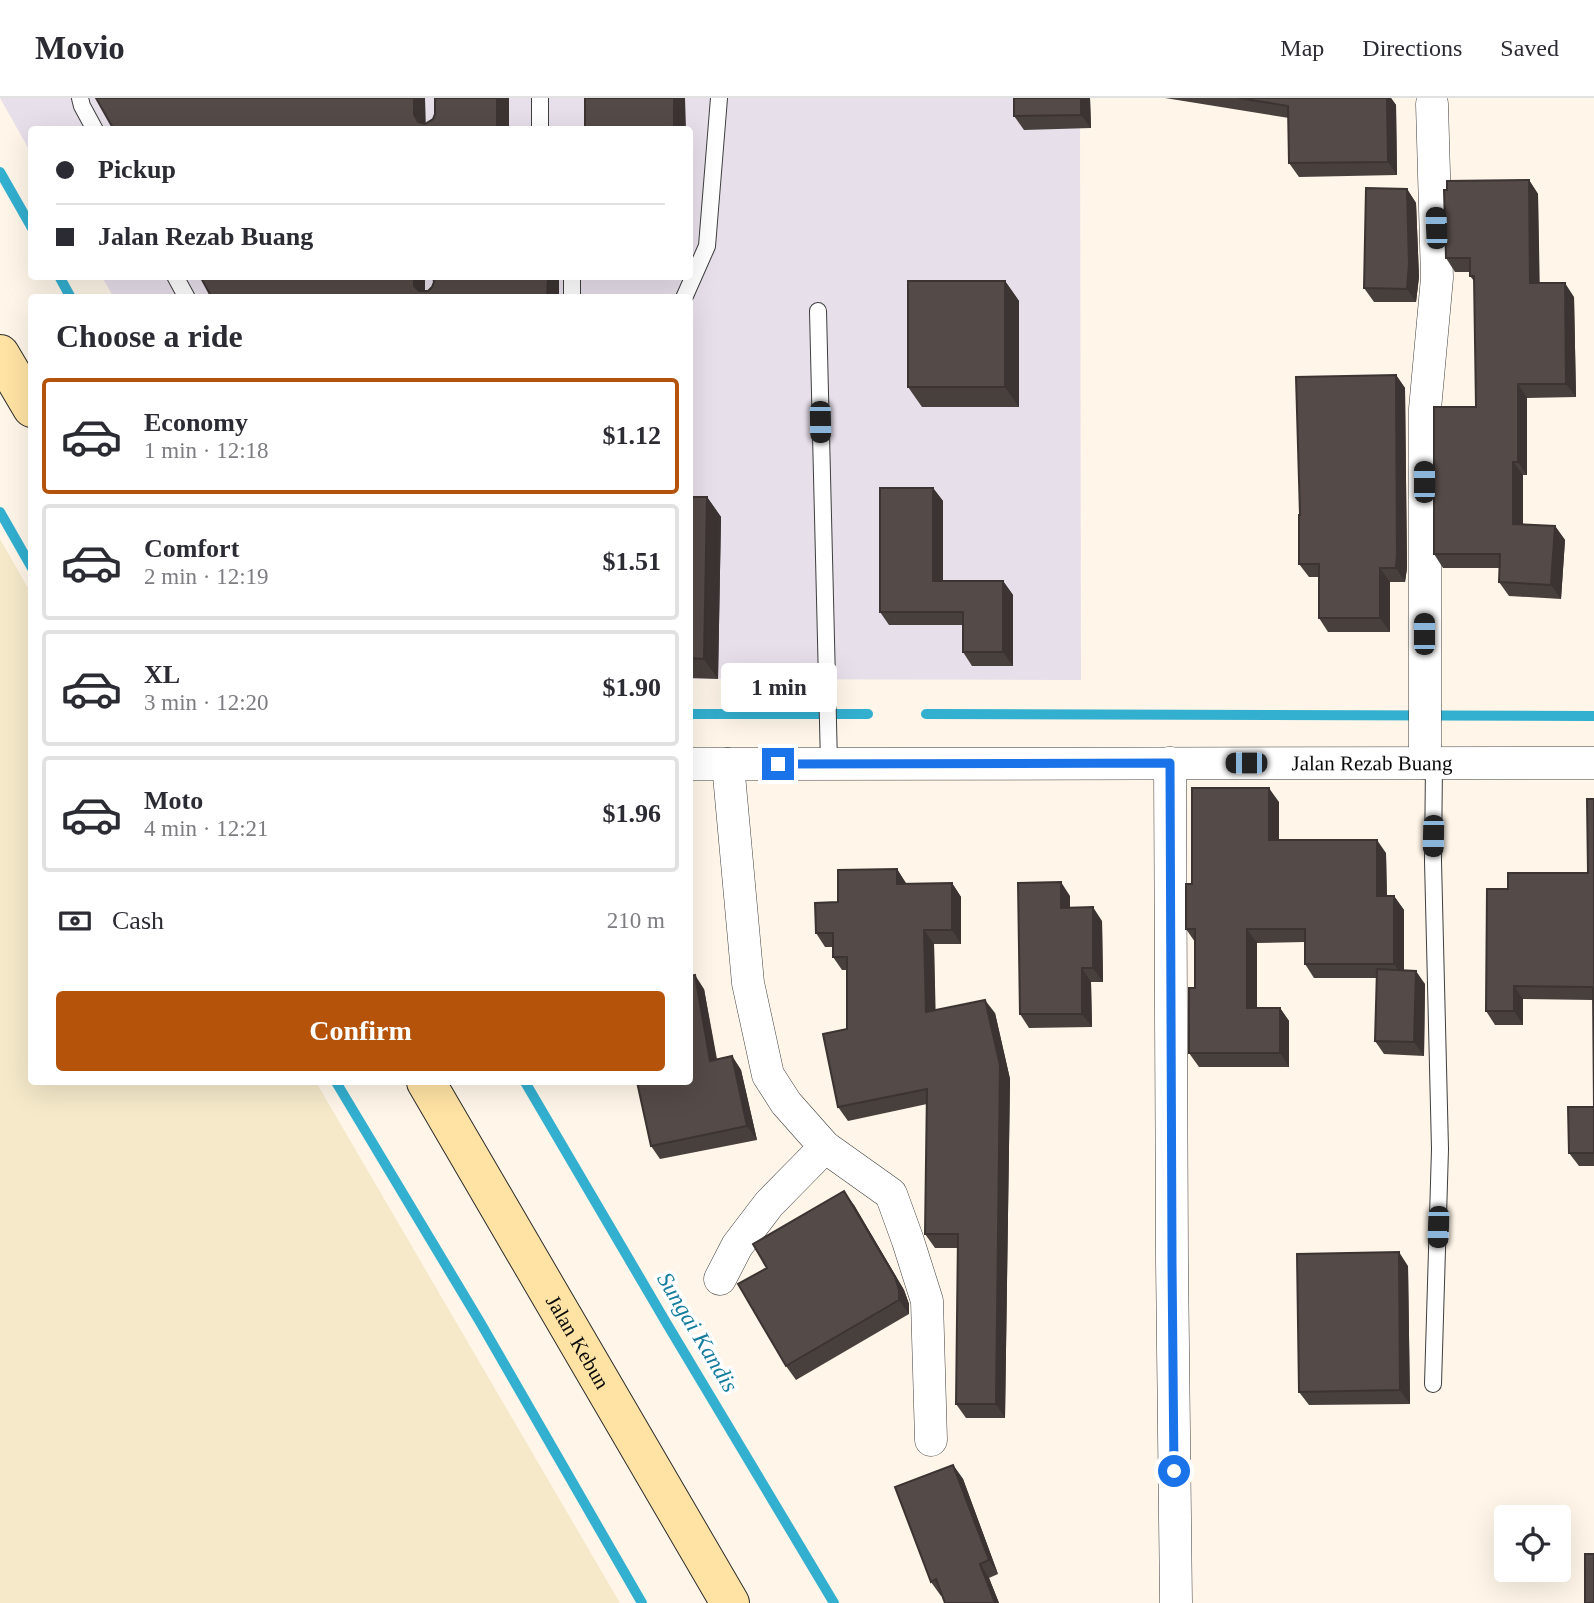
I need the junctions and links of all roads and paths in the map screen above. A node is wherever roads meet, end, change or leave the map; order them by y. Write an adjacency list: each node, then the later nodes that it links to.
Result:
1 (80, 98): 5 (lane)
2 (540, 98): 6 (lane)
3 (719, 98): 7 (lane)
4 (1432, 103): 11 (street)
5 (93, 126)
6 (540, 126)
7 (693, 278)
8 (818, 311): 12 (lane)
9 (0, 354): 10 (main road)
10 (28, 401)
11 (1428, 757): 13 (street, Jalan Rezab Buang); 14 (street, Jalan Rezab Buang); 20 (lane)
12 (829, 763): 13 (street, Jalan Rezab Buang); 16 (street, Jalan Rezab Buang)
13 (1170, 763): 23 (street)
14 (1594, 763)
15 (693, 764): 16 (street, Jalan Rezab Buang)
16 (728, 764): 18 (street)
17 (428, 1085): 22 (main road, Jalan Kebun)
18 (825, 1147): 19 (street); 21 (street)
19 (720, 1279)
20 (1433, 1384)
21 (932, 1440)
22 (730, 1603)
23 (1176, 1603)

